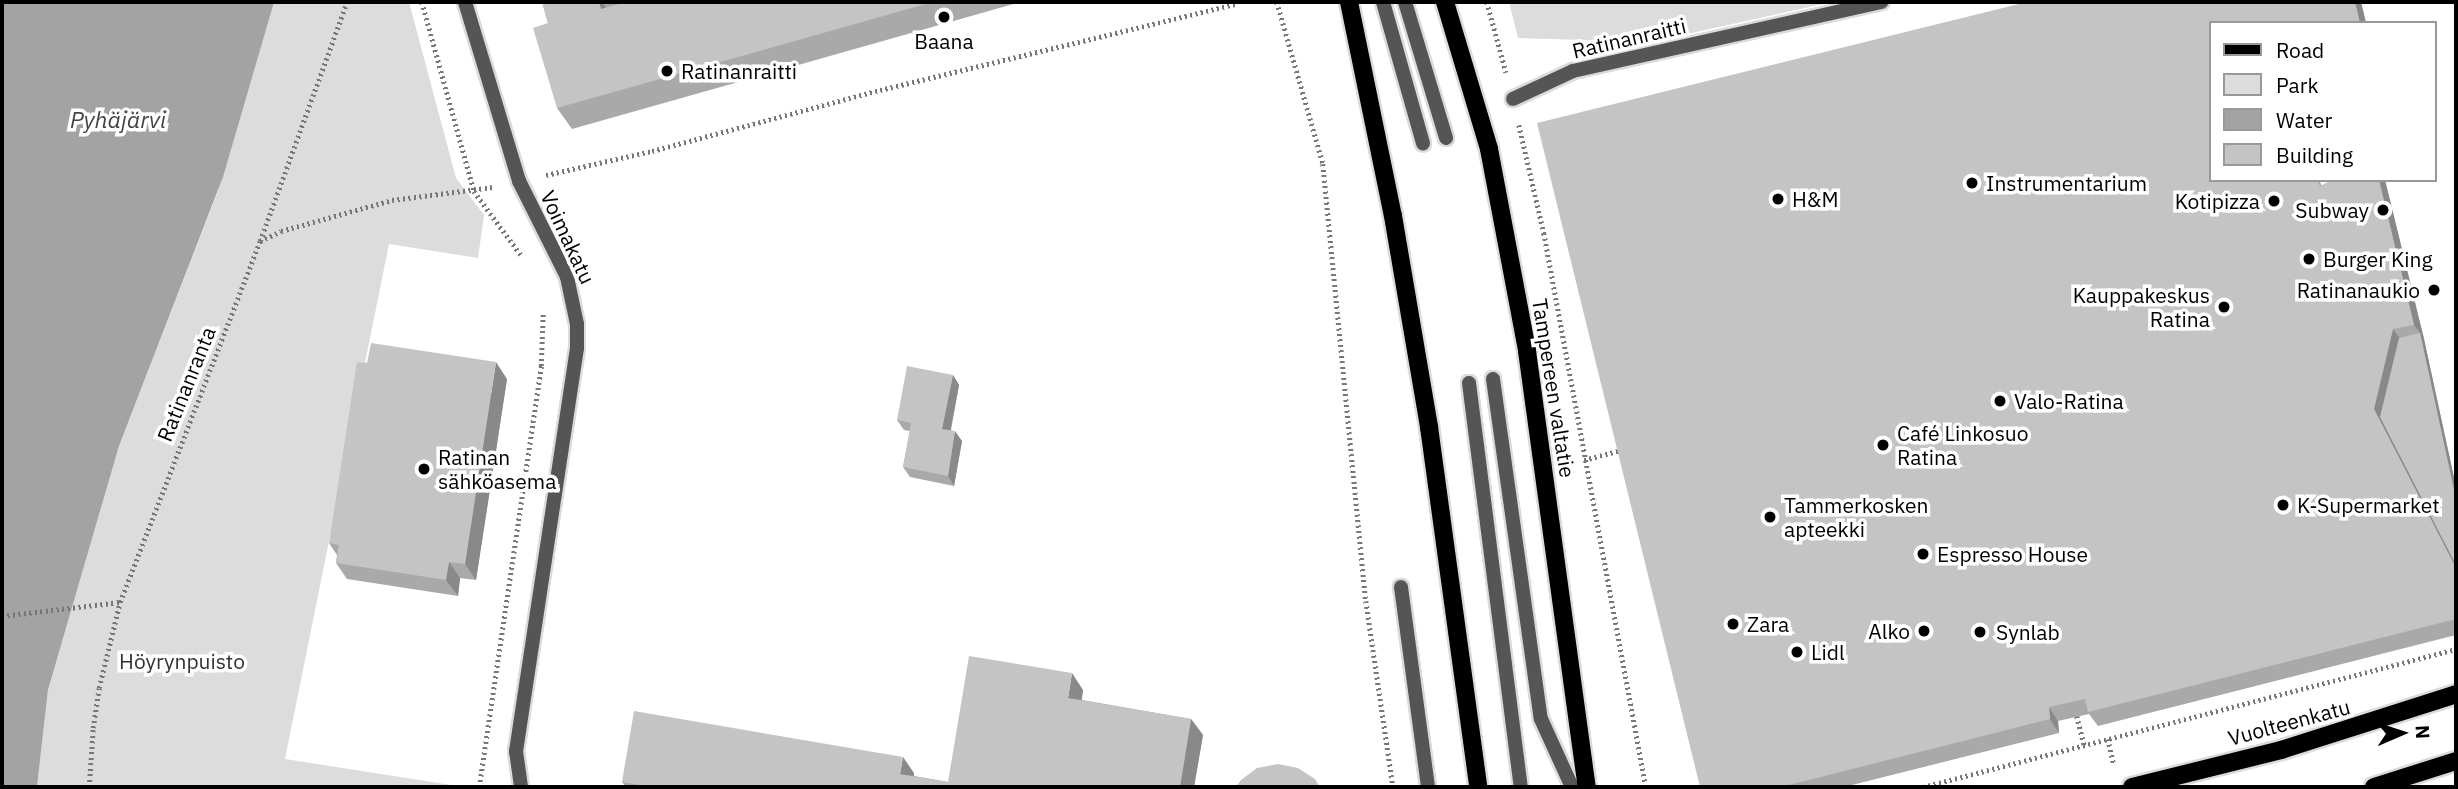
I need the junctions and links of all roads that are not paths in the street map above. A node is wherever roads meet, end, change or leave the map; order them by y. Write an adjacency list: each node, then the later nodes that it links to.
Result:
1 (465, 2): 15 (street, Voimakatu)
2 (1349, 2): 17 (main road)
3 (1383, 2): 9 (street)
4 (1405, 2): 8 (street)
5 (1445, 2): 20 (main road, Tampereen valtatie)
6 (1881, 2): 7 (street, Ratinanraitti)
7 (1513, 99)
8 (1446, 138)
9 (1423, 143)
10 (1493, 379): 19 (street)
11 (1469, 383): 18 (street)
12 (1401, 587): 16 (street)
13 (2456, 694): 21 (main road, Vuolteenkatu)
14 (2456, 761): 22 (main road)
15 (521, 787)
16 (1428, 787)
17 (1478, 787)
18 (1521, 787)
19 (1572, 787)
20 (1587, 787)
21 (2132, 787)
22 (2374, 787)

